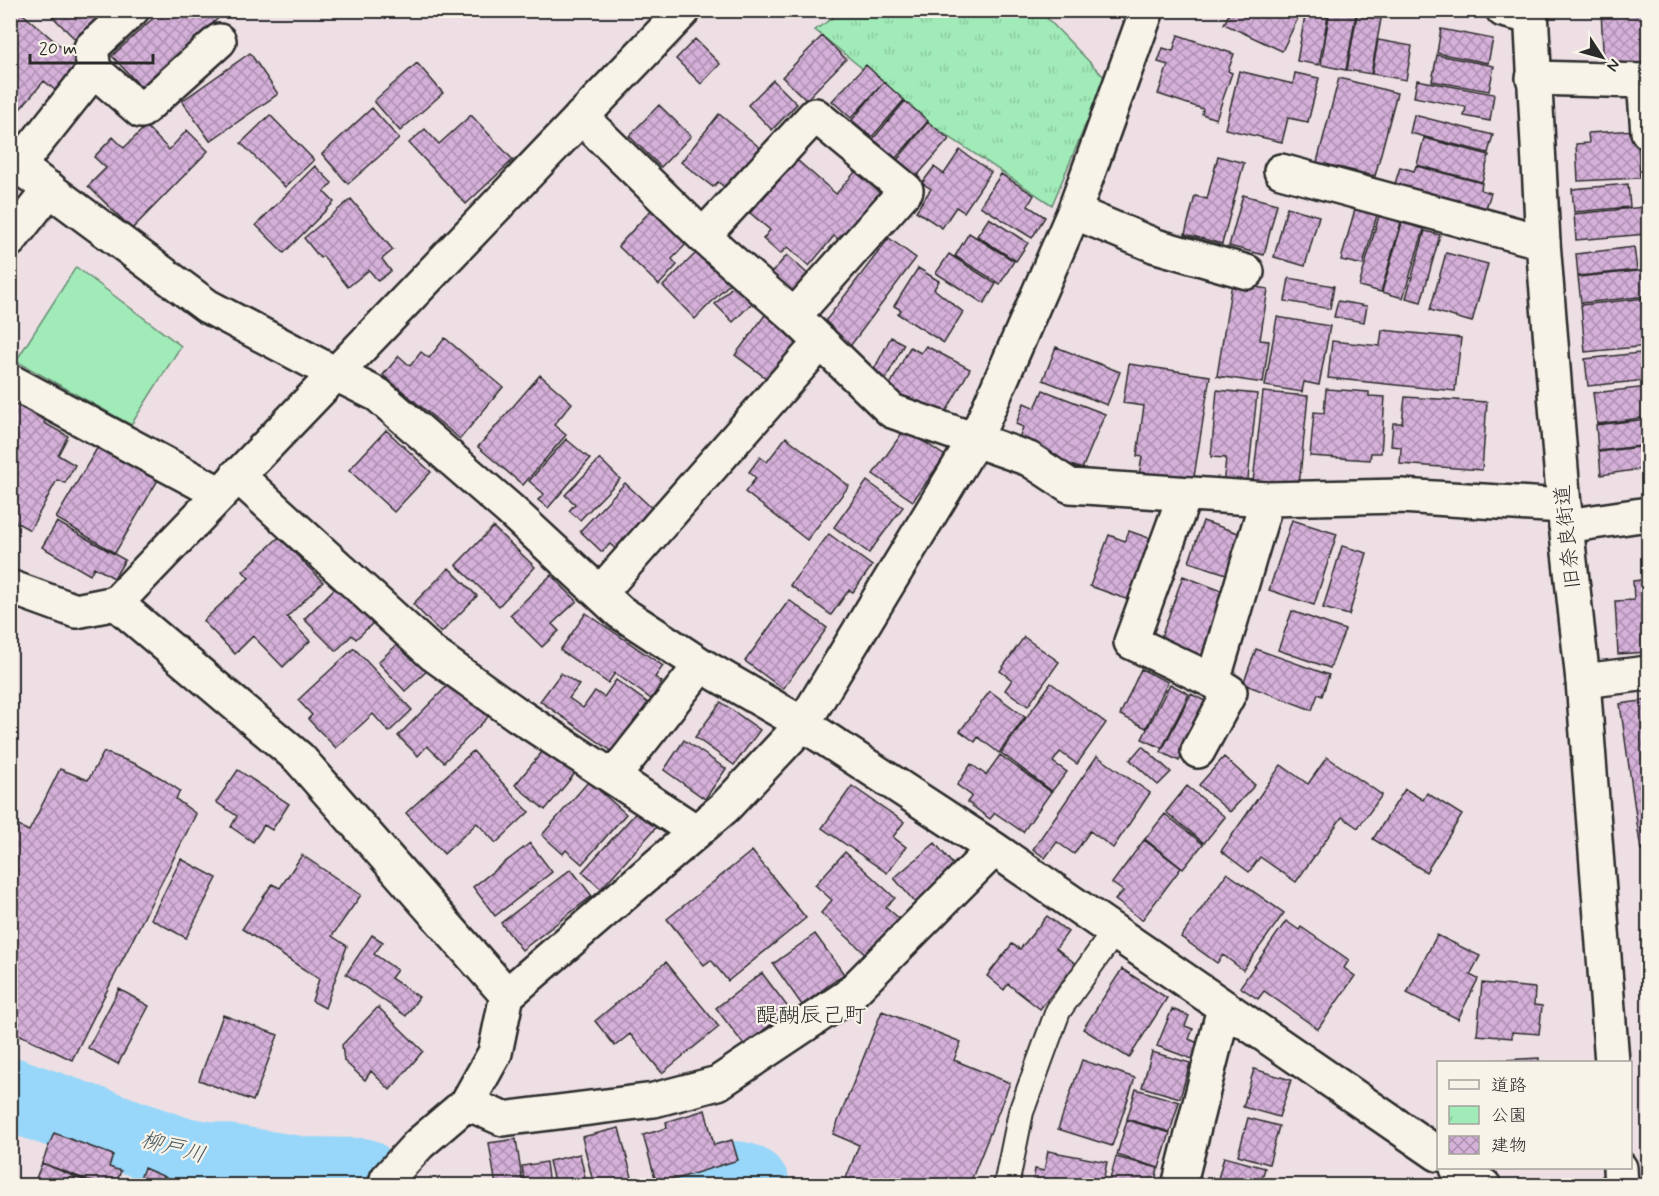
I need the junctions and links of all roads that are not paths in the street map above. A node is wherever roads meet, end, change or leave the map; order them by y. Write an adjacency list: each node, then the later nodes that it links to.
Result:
1 (132, 10): 6 (street)
2 (684, 10): 8 (street)
3 (1147, 10): 13 (street)
4 (1522, 13): 7 (street, 旧奈良街道)
5 (219, 41): 6 (street)
6 (94, 70): 10 (street)
7 (1533, 78): 9 (street); 16 (street, 旧奈良街道)
8 (581, 117): 14 (street); 20 (street)
9 (1648, 132)
10 (14, 163): 12 (street)
11 (1281, 171): 16 (street)
12 (50, 189): 15 (street); 20 (street)
13 (1074, 212): 17 (street); 22 (street)
14 (703, 236): 18 (street); 18 (street)
15 (10, 240)
16 (1542, 242): 27 (street, 旧奈良街道)
17 (1247, 272)
18 (794, 316): 19 (street)
19 (821, 342): 22 (street); 29 (street)
20 (334, 373): 23 (street); 29 (street)
21 (10, 381): 23 (street)
22 (975, 440): 24 (street); 35 (street)
23 (228, 484): 30 (street); 37 (street)
24 (1185, 494): 25 (street); 33 (street)
25 (1267, 499): 27 (street); 33 (street)
26 (1648, 514): 27 (street)
27 (1565, 516): 34 (street, 旧奈良街道)
28 (10, 587): 30 (street)
29 (600, 593): 31 (street)
30 (116, 603): 41 (street)
31 (701, 665): 35 (street); 37 (street)
32 (1648, 673): 34 (street)
33 (1213, 681): 36 (street)
34 (1583, 681): 43 (street, 旧奈良街道)
35 (803, 724): 38 (street); 39 (street)
36 (1198, 751)
37 (614, 776): 38 (street)
38 (695, 831): 41 (street)
39 (994, 849): 40 (street); 44 (street)
40 (1114, 932): 42 (street); 49 (lane)
41 (507, 995): 44 (street)
42 (1224, 1008): 45 (street); 50 (street)
43 (1612, 1061)
44 (467, 1103): 48 (street)
45 (1437, 1154)
46 (1461, 1169): 51 (street)
47 (1620, 1169): 52 (street)
48 (386, 1185)
49 (1006, 1185)
50 (1179, 1185)
51 (1484, 1185)
52 (1621, 1185)

